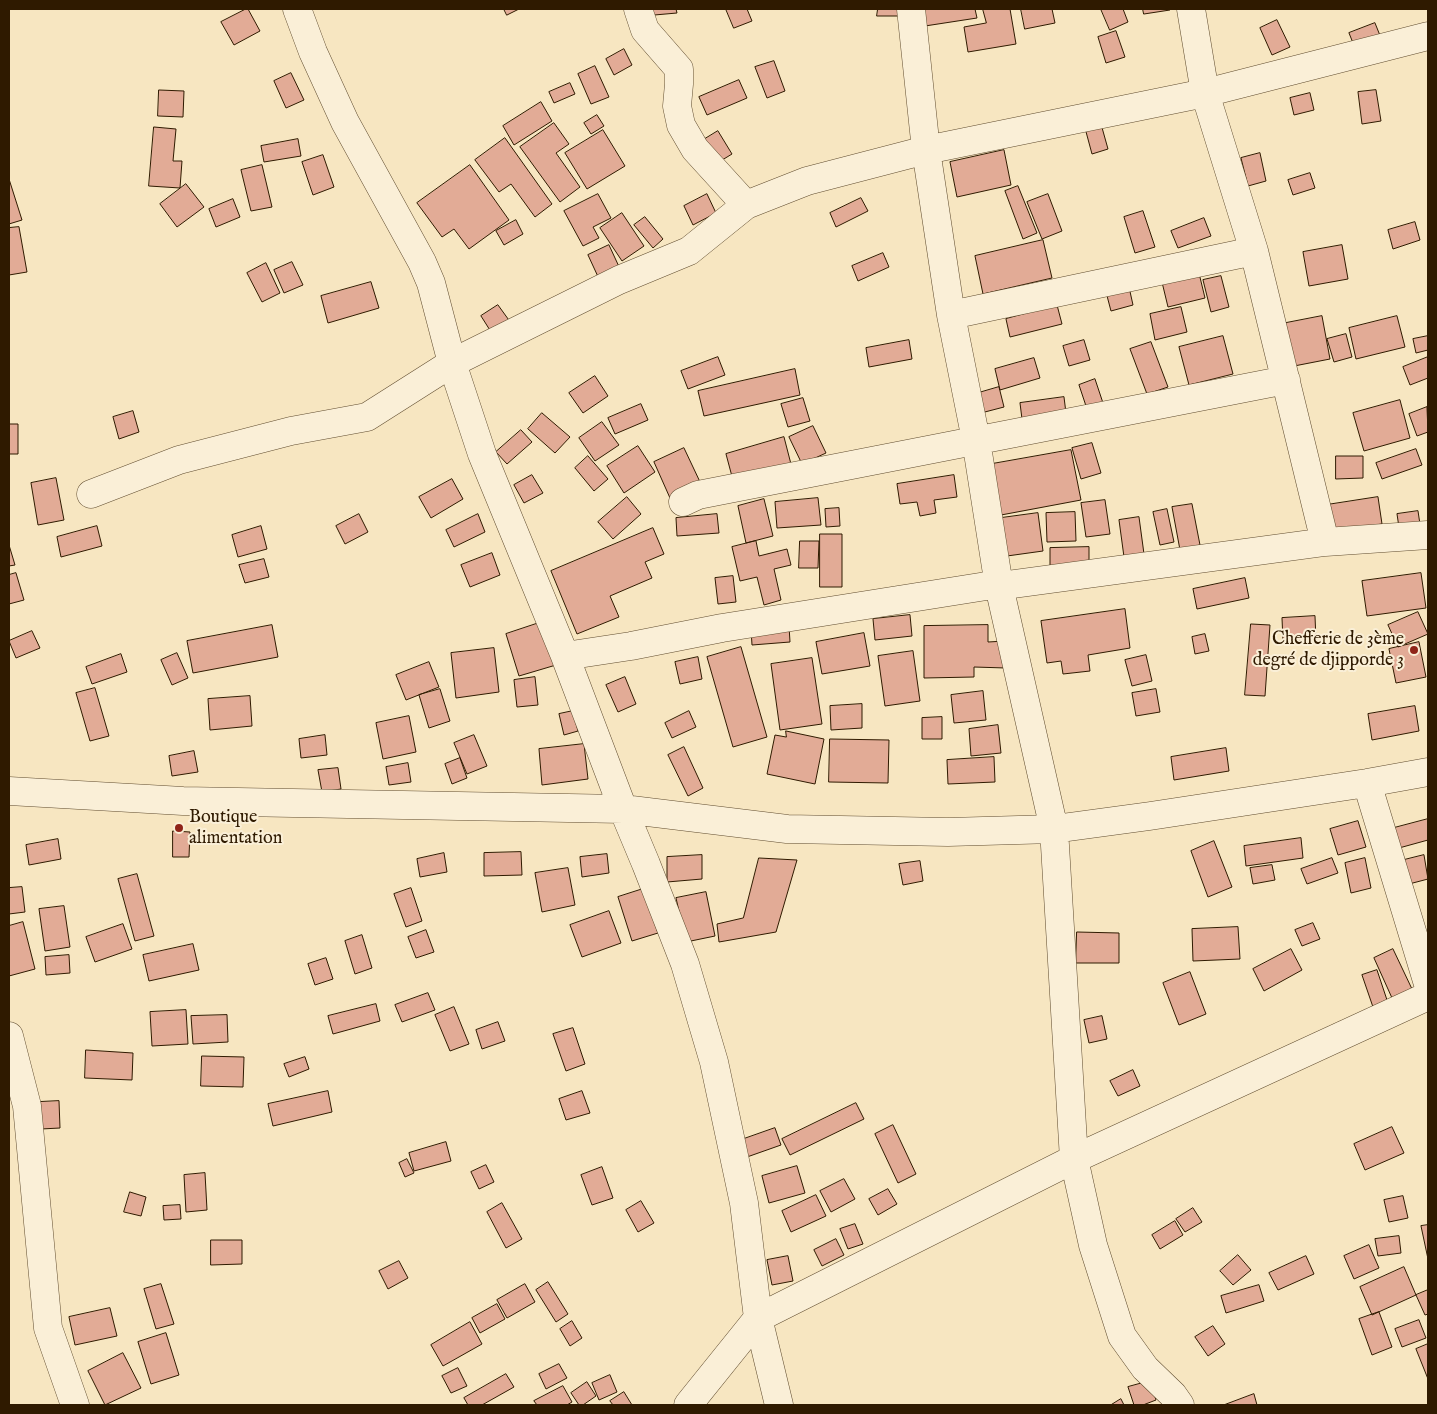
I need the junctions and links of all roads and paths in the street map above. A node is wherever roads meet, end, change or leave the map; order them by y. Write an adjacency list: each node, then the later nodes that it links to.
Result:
1 (297, 9): 11 (street)
2 (638, 9): 8 (street)
3 (911, 9): 7 (street)
4 (1191, 9): 6 (street)
5 (1428, 36): 6 (street)
6 (1205, 93): 7 (street); 9 (street)
7 (926, 150): 8 (street); 10 (street)
8 (746, 205): 11 (street)
9 (1254, 251): 10 (street); 12 (street)
10 (951, 315): 13 (street)
11 (452, 362): 14 (street); 19 (street)
12 (1286, 380): 13 (street); 17 (street)
13 (976, 440): 15 (street); 18 (street)
14 (91, 494)
15 (683, 502)
16 (1428, 535): 17 (street)
17 (1326, 542): 18 (street)
18 (999, 585): 19 (street); 24 (street)
19 (564, 656): 23 (street)
20 (1428, 772): 21 (street)
21 (1367, 783): 24 (street); 25 (street)
22 (9, 791): 23 (street)
23 (622, 809): 24 (street); 29 (street)
24 (1054, 829): 28 (street)
25 (1428, 984)
26 (1428, 996): 28 (street)
27 (9, 1036): 30 (street)
28 (1074, 1159): 29 (street); 33 (street)
29 (758, 1318): 31 (street); 32 (street)
30 (75, 1405)
31 (688, 1405)
32 (779, 1405)
33 (1180, 1405)

